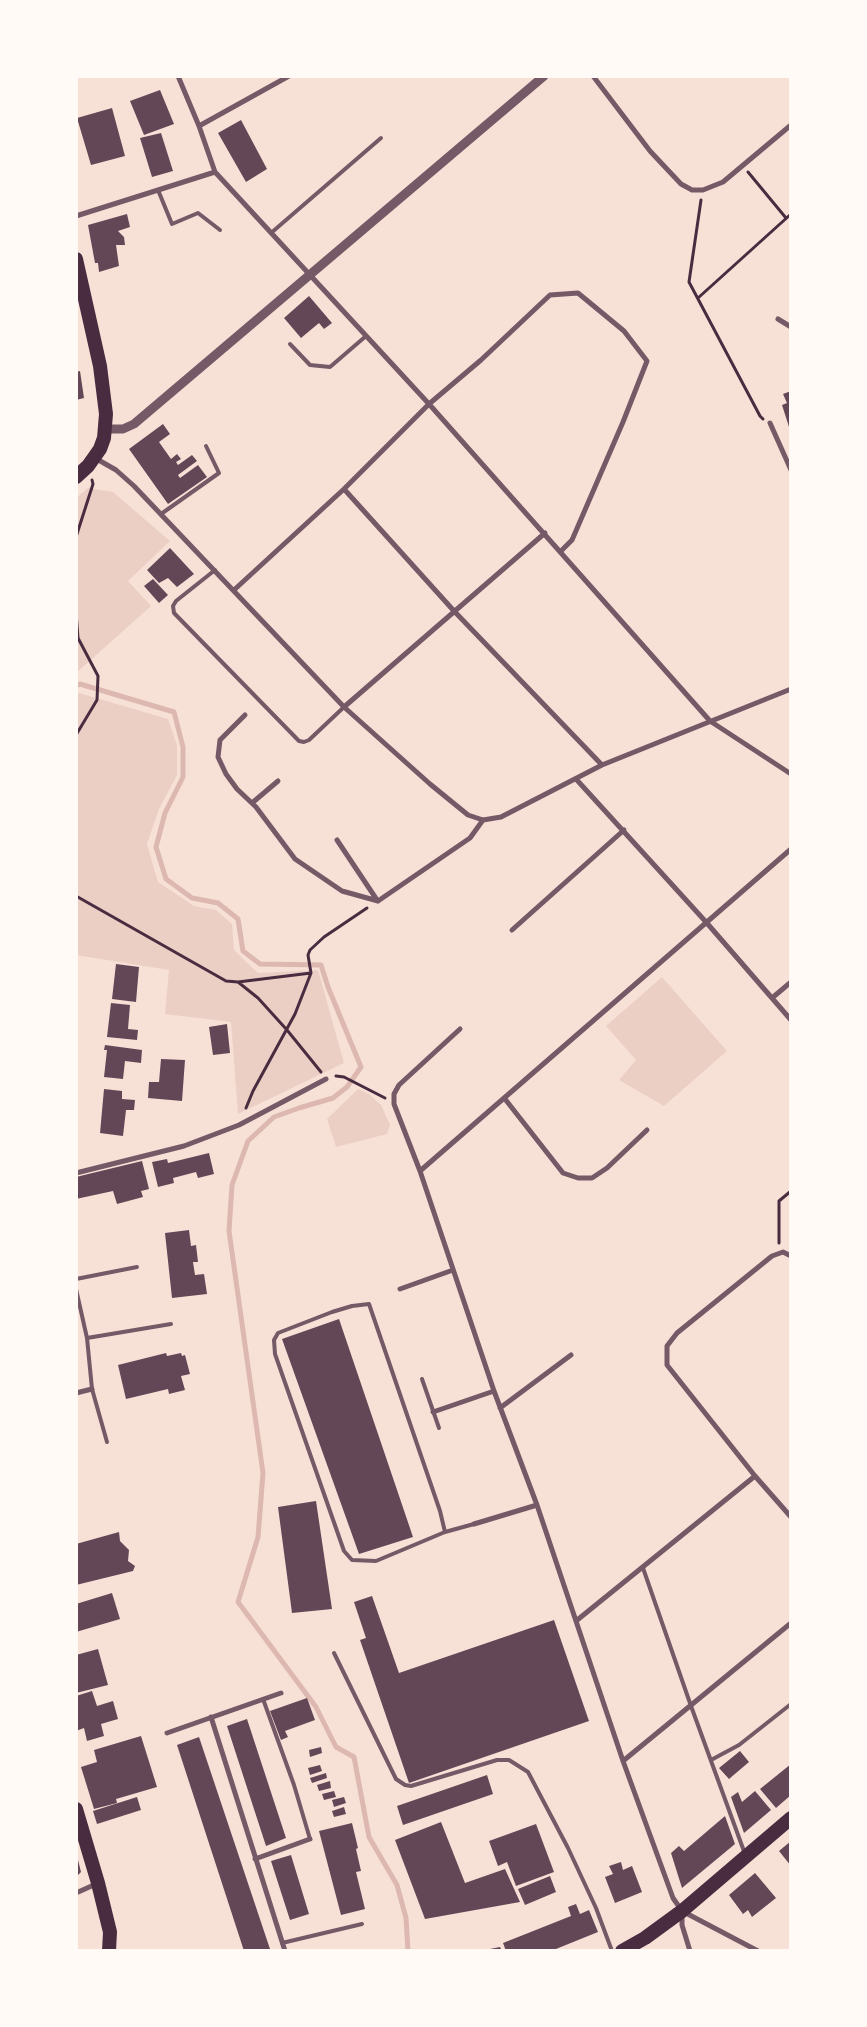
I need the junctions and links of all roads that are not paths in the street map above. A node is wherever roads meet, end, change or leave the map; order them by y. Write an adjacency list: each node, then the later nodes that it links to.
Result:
1 (178, 76): 6 (street)
2 (289, 76): 6 (street)
3 (544, 76): 14 (street)
4 (593, 76): 5 (street)
5 (791, 125)
6 (199, 126): 8 (street)
7 (381, 138): 12 (lane)
8 (215, 172): 9 (street); 12 (street)
9 (158, 190): 10 (street); 11 (lane)
10 (76, 216)
11 (220, 230)
12 (271, 233): 14 (street)
13 (76, 259): 21 (highway)
14 (310, 275): 17 (street); 21 (street)
15 (778, 319): 16 (street)
16 (791, 327)
17 (366, 336): 18 (lane); 19 (street)
18 (290, 344)
19 (429, 404): 26 (street); 28 (street); 29 (street)
20 (770, 423): 24 (street)
21 (105, 429): 23 (highway)
22 (206, 446): 27 (lane)
23 (91, 462): 25 (highway); 27 (street)
24 (791, 470)
25 (76, 477)
26 (344, 489): 31 (street); 32 (street)
27 (161, 514): 30 (street)
28 (545, 533): 29 (street); 32 (street)
29 (561, 551): 36 (street)
30 (215, 570): 31 (street); 34 (lane)
31 (234, 590): 34 (street)
32 (454, 611): 34 (street); 37 (street)
33 (791, 689): 36 (street)
34 (344, 706): 42 (street)
35 (245, 715): 41 (street)
36 (710, 721): 37 (street); 38 (street)
37 (602, 765): 39 (street)
38 (791, 774)
39 (576, 779): 42 (street); 43 (street)
40 (278, 781): 41 (street)
41 (252, 803): 46 (street)
42 (483, 820): 46 (street)
43 (624, 830): 47 (street); 48 (street)
44 (337, 840): 46 (street)
45 (791, 849): 47 (street)
46 (378, 901)
47 (706, 922): 50 (street); 54 (street)
48 (512, 930)
49 (791, 982): 50 (street)
50 (772, 998): 51 (street)
51 (791, 1020)
52 (460, 1029): 56 (street)
53 (326, 1079): 57 (street)
54 (505, 1099): 55 (street); 56 (street)
55 (647, 1130)
56 (420, 1171): 60 (street)
57 (76, 1174)
58 (791, 1256): 75 (street)
59 (137, 1267): 61 (lane)
60 (454, 1270): 63 (street); 69 (street)
61 (76, 1279)
62 (76, 1288): 65 (lane)
63 (400, 1289)
64 (171, 1324): 65 (lane)
65 (87, 1338): 68 (lane)
66 (571, 1355): 71 (street)
67 (422, 1379): 72 (lane)
68 (92, 1389): 70 (street); 74 (lane)
69 (494, 1391): 71 (street); 72 (street)
70 (76, 1393)
71 (500, 1408): 76 (street)
72 (433, 1412): 73 (lane)
73 (439, 1428)
74 (107, 1442)
75 (755, 1476): 77 (street); 80 (street)
76 (537, 1505): 78 (street); 81 (street)
77 (791, 1517)
78 (474, 1524): 79 (lane)
79 (445, 1532): 79 (lane)
80 (643, 1568): 81 (street); 87 (lane)
81 (576, 1622): 91 (street)
82 (791, 1623): 87 (street)
83 (334, 1653): 106 (lane)
84 (282, 1694): 85 (street)
85 (263, 1700): 88 (street); 94 (lane)
86 (791, 1704): 90 (lane)
87 (691, 1706): 90 (lane); 91 (street)
88 (211, 1717): 89 (street); 96 (street)
89 (167, 1732)
90 (711, 1760): 95 (lane)
91 (622, 1761): 99 (street)
92 (76, 1809): 97 (highway)
93 (791, 1818): 95 (highway)
94 (310, 1839): 96 (street)
95 (746, 1856): 99 (highway)
96 (255, 1860): 102 (street)
97 (98, 1883): 98 (street); 101 (highway)
98 (76, 1893)
99 (682, 1911): 107 (highway); 108 (street); 109 (street)
100 (362, 1924): 102 (lane)
101 (110, 1932): 103 (highway); 104 (highway)
102 (282, 1943): 105 (street)
103 (109, 1951)
104 (114, 1951)
105 (285, 1951)
106 (612, 1951)
107 (622, 1951)
108 (690, 1951)
109 (758, 1951)

